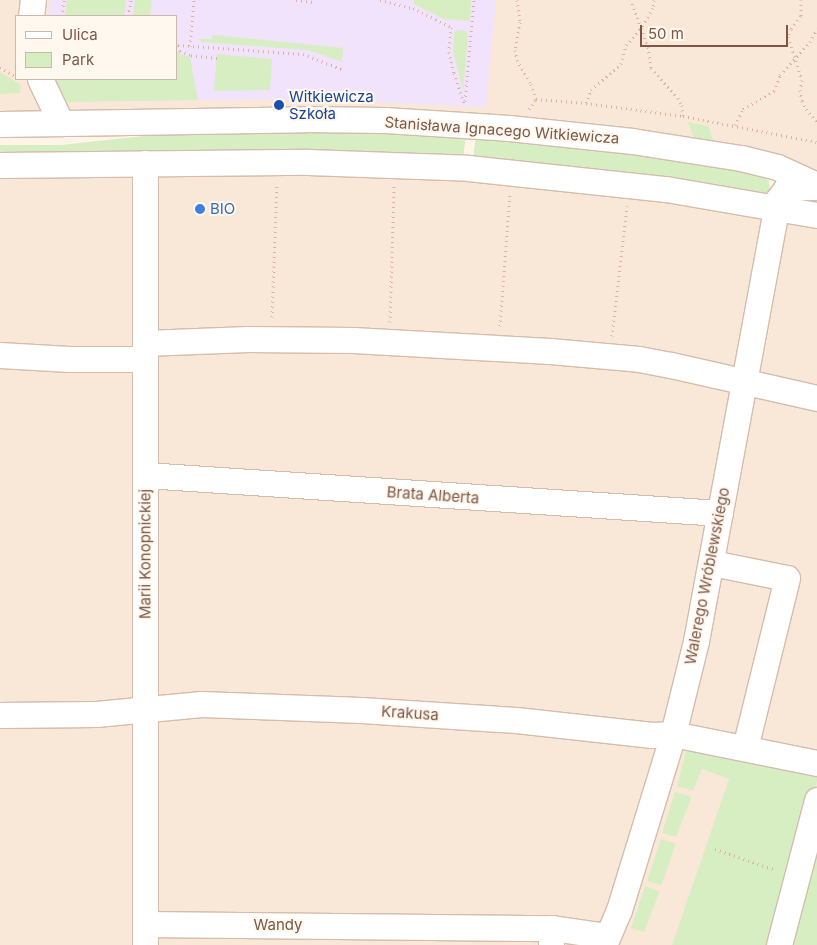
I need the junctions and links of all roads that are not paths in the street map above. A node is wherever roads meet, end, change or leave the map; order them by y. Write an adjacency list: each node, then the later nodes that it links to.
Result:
1 (33, 0): 2 (street)
2 (31, 15)
3 (40, 80): 4 (street)
4 (60, 123): 5 (street, Stanisława Ignacego Witkiewicza); 8 (street, Stanisława Ignacego Witkiewicza)
5 (0, 124)
6 (145, 163): 7 (street); 9 (street); 11 (street, Marii Konopnickiej)
7 (0, 165)
8 (817, 186): 9 (street, Stanisława Ignacego Witkiewicza)
9 (776, 207): 10 (street); 13 (street, Walerego Wróblewskiego)
10 (817, 215)
11 (145, 351): 12 (street); 13 (street); 15 (street, Marii Konopnickiej)
12 (0, 355)
13 (744, 381): 14 (street); 16 (street, Walerego Wróblewskiego)
14 (817, 398)
15 (145, 474): 16 (street, Brata Alberta); 18 (street, Marii Konopnickiej)
16 (720, 513): 17 (street, Walerego Wróblewskiego)
17 (712, 563): 20 (street, Walerego Wróblewskiego); 21 (street)
18 (144, 710): 19 (street, Krakusa); 20 (street, Krakusa); 24 (street, Marii Konopnickiej)
19 (0, 715)
20 (673, 734): 21 (street, Krakusa); 27 (street, Walerego Wróblewskiego)
21 (745, 748): 22 (street, Krakusa)
22 (817, 763)
23 (817, 800): 28 (street)
24 (145, 934): 25 (street, Wandy)
25 (412, 936): 26 (street, Wandy)
26 (552, 936): 27 (street, Wandy)
27 (606, 941)
28 (779, 945)

